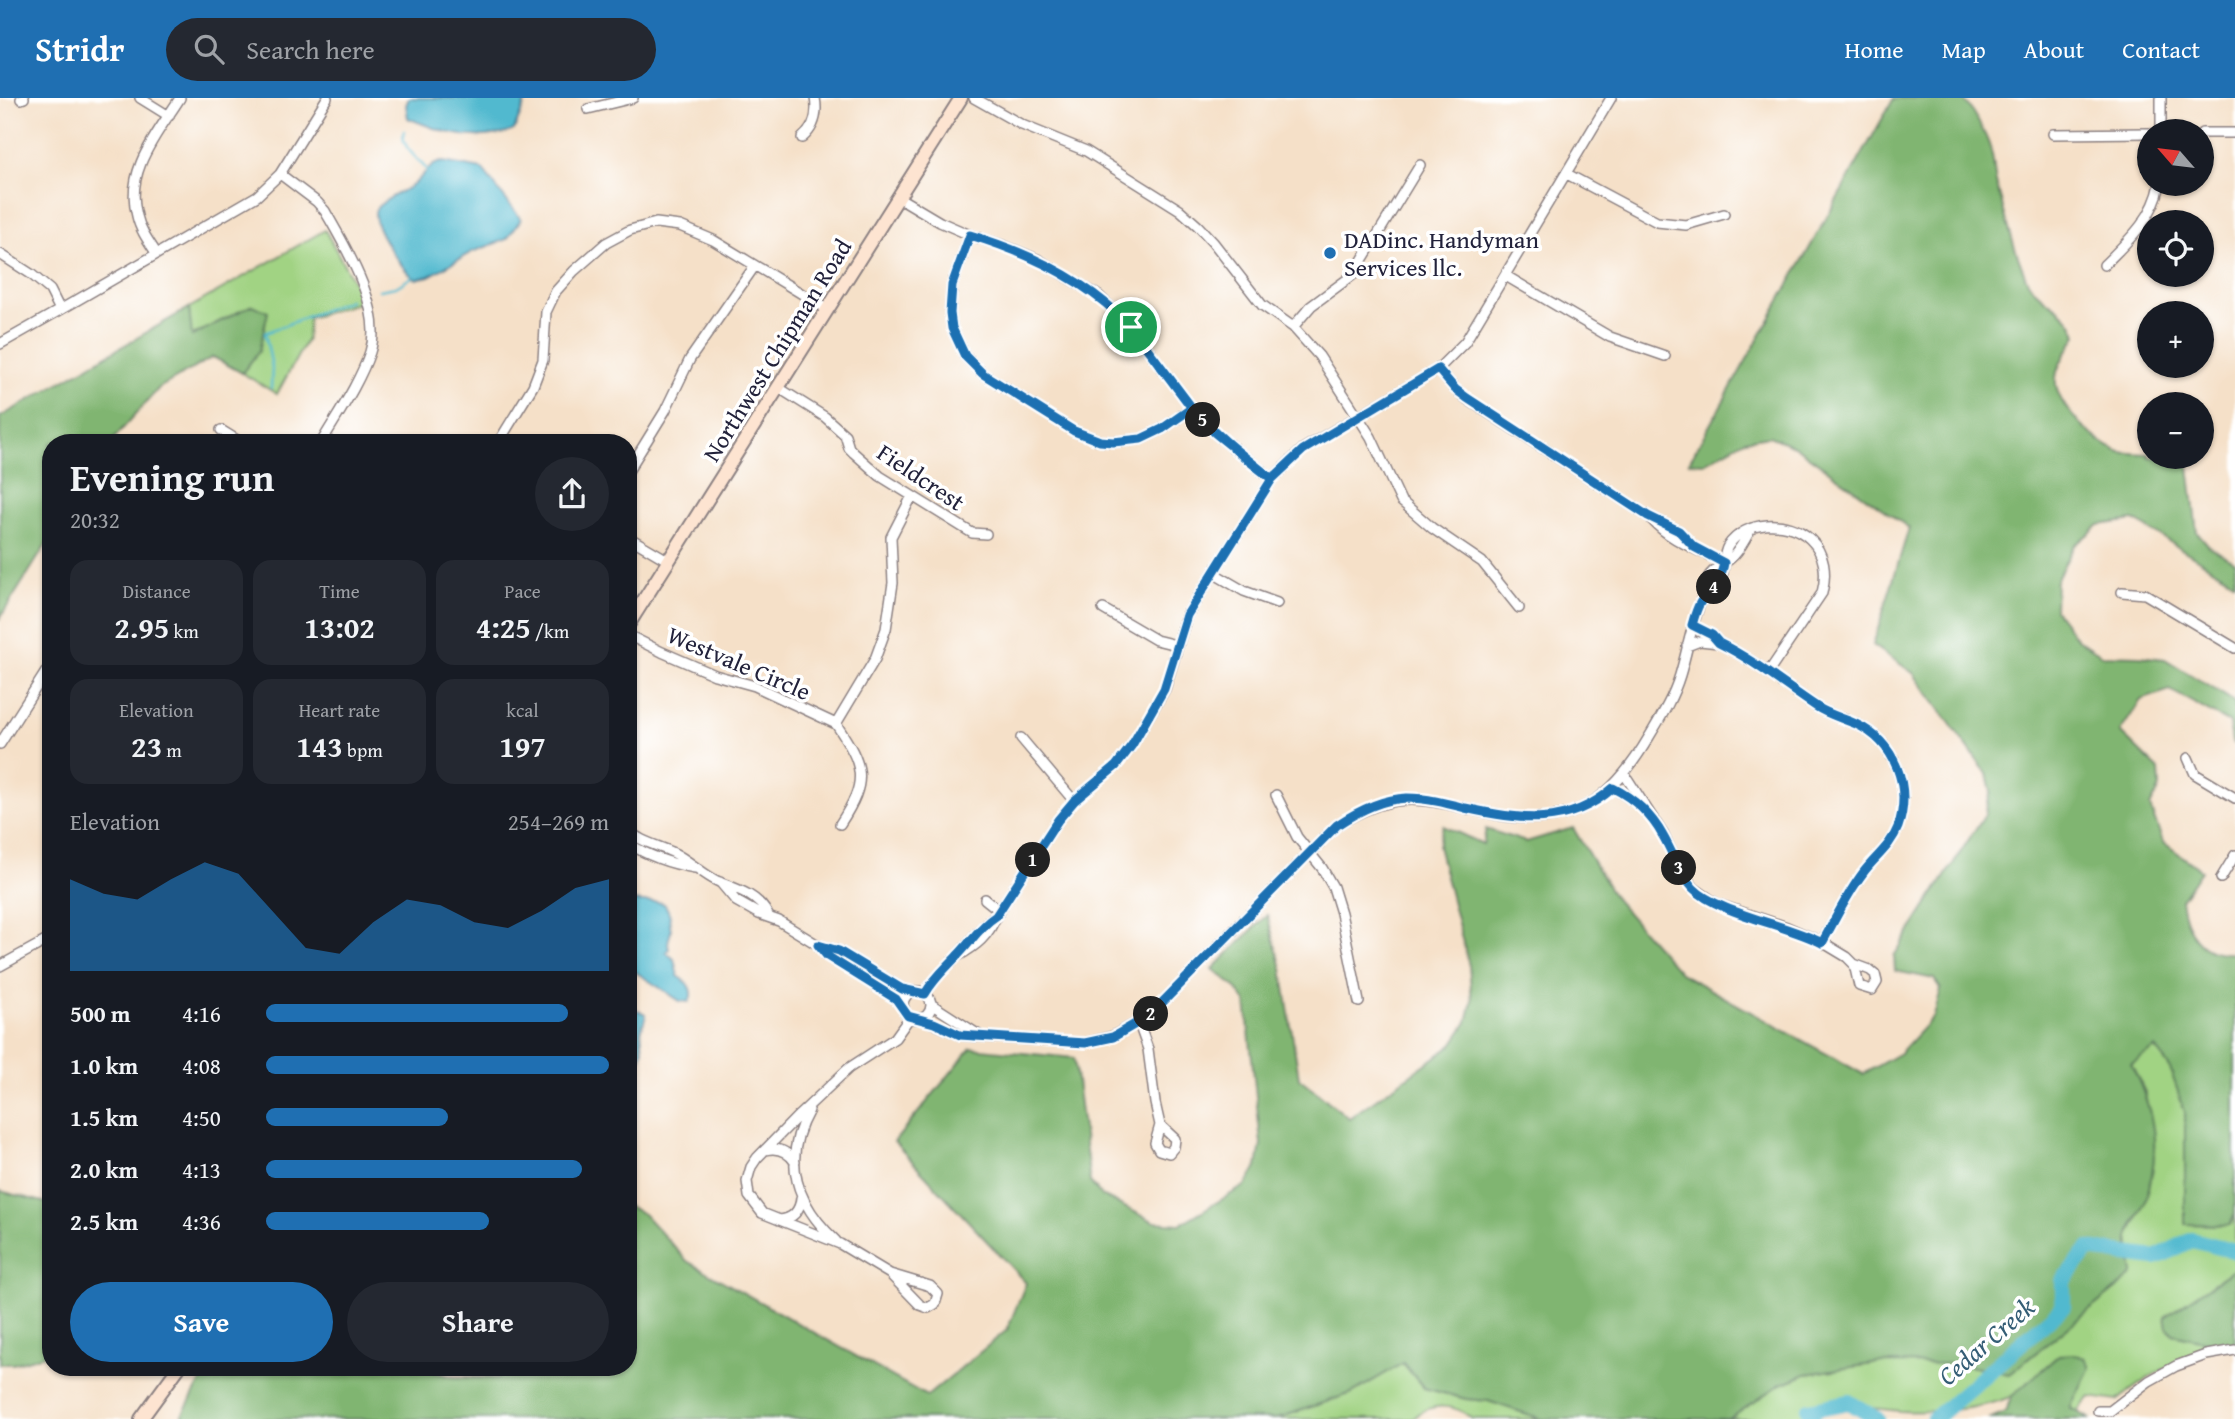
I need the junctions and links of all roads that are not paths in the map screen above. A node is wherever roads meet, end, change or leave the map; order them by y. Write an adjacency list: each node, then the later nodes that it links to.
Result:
1 (140, 98): 11 (street)
2 (180, 98): 11 (street)
3 (327, 98): 19 (street)
4 (634, 98): 10 (street)
5 (815, 98): 17 (street)
6 (961, 98): 22 (main road, Northwest Chipman Road)
7 (974, 98): 32 (street)
8 (1611, 98): 20 (street)
9 (2161, 98): 12 (street)
10 (588, 109)
11 (169, 116): 26 (street)
12 (2161, 119)
13 (2137, 133): 16 (street)
14 (2214, 133): 15 (street)
15 (2235, 133)
16 (2053, 134)
17 (802, 138)
18 (1420, 165): 32 (street)
19 (281, 174): 26 (street); 41 (street)
20 (1567, 174): 23 (street); 29 (street)
21 (2156, 196): 27 (street)
22 (898, 197): 24 (street); 30 (main road, Northwest Chipman Road)
23 (1724, 214)
24 (970, 235): 37 (street); 37 (street)
25 (0, 254): 31 (street)
26 (157, 254): 31 (street)
27 (2104, 265)
28 (754, 267): 30 (street); 42 (street); 43 (street)
29 (1506, 276): 34 (street); 35 (street)
30 (827, 309): 36 (main road, Northwest Chipman Road)
31 (60, 310): 33 (street)
32 (1293, 327): 38 (street)
33 (0, 344)
34 (1665, 356)
35 (1438, 369): 38 (street); 49 (street)
36 (779, 388): 45 (street, Fieldcrest); 48 (main road, Northwest Chipman Road)
37 (1192, 408): 44 (street)
38 (1357, 416): 44 (street); 53 (street)
39 (221, 430): 40 (street)
40 (227, 434)
41 (326, 434)
42 (504, 434)
43 (637, 456)
44 (1272, 479): 50 (street)
45 (911, 498): 46 (street, Fieldcrest); 64 (street)
46 (986, 534)
47 (637, 542): 48 (street)
48 (669, 561): 55 (main road, Northwest Chipman Road)
49 (1724, 563): 56 (street); 62 (street)
50 (1213, 573): 52 (street); 59 (street)
51 (2122, 592): 61 (street)
52 (1277, 603)
53 (1519, 608)
54 (1103, 609): 59 (street)
55 (637, 611)
56 (1692, 625): 58 (street); 60 (street)
57 (637, 639): 64 (street, Westvale Circle)
58 (1719, 643): 60 (street); 62 (street)
59 (1176, 645): 72 (street)
60 (1687, 646): 68 (street)
61 (2235, 648)
62 (1768, 673): 84 (street)
63 (42, 678): 66 (street)
64 (835, 724): 74 (street)
65 (1021, 738): 72 (street)
66 (0, 744)
67 (2188, 758): 71 (street)
68 (1625, 775): 69 (street); 73 (street)
69 (1613, 788): 73 (street); 77 (street)
70 (1276, 795): 77 (street)
71 (2235, 798)
72 (1074, 801): 82 (street)
73 (1643, 807): 84 (street)
74 (839, 824)
75 (637, 836): 79 (street)
76 (637, 848): 79 (street)
77 (1310, 853): 90 (street); 95 (street)
78 (2235, 855): 80 (street)
79 (699, 869): 85 (street)
80 (2221, 878)
81 (985, 899): 82 (street)
82 (998, 914): 89 (street)
83 (42, 943): 87 (street)
84 (1822, 943): 86 (street)
85 (818, 945): 88 (street); 92 (street)
86 (1854, 964)
87 (0, 966)
88 (913, 992): 89 (street); 92 (street)
89 (925, 994): 91 (street)
90 (1359, 1002)
91 (930, 1004): 94 (street); 96 (street)
92 (904, 1008): 93 (street)
93 (910, 1017): 94 (street); 97 (street)
94 (921, 1018): 96 (street)
95 (1139, 1024): 96 (street); 98 (street)
96 (979, 1035)
97 (815, 1100): 99 (street); 100 (street)
98 (1160, 1125)
99 (764, 1151): 100 (street); 102 (street)
100 (794, 1161): 101 (street)
101 (802, 1196): 102 (street); 103 (street)
102 (774, 1219): 103 (street)
103 (840, 1244): 104 (street)
104 (890, 1274): 104 (street)
105 (2235, 1350): 107 (street)
106 (172, 1376): 108 (main road)
107 (2098, 1411)
108 (141, 1419)

